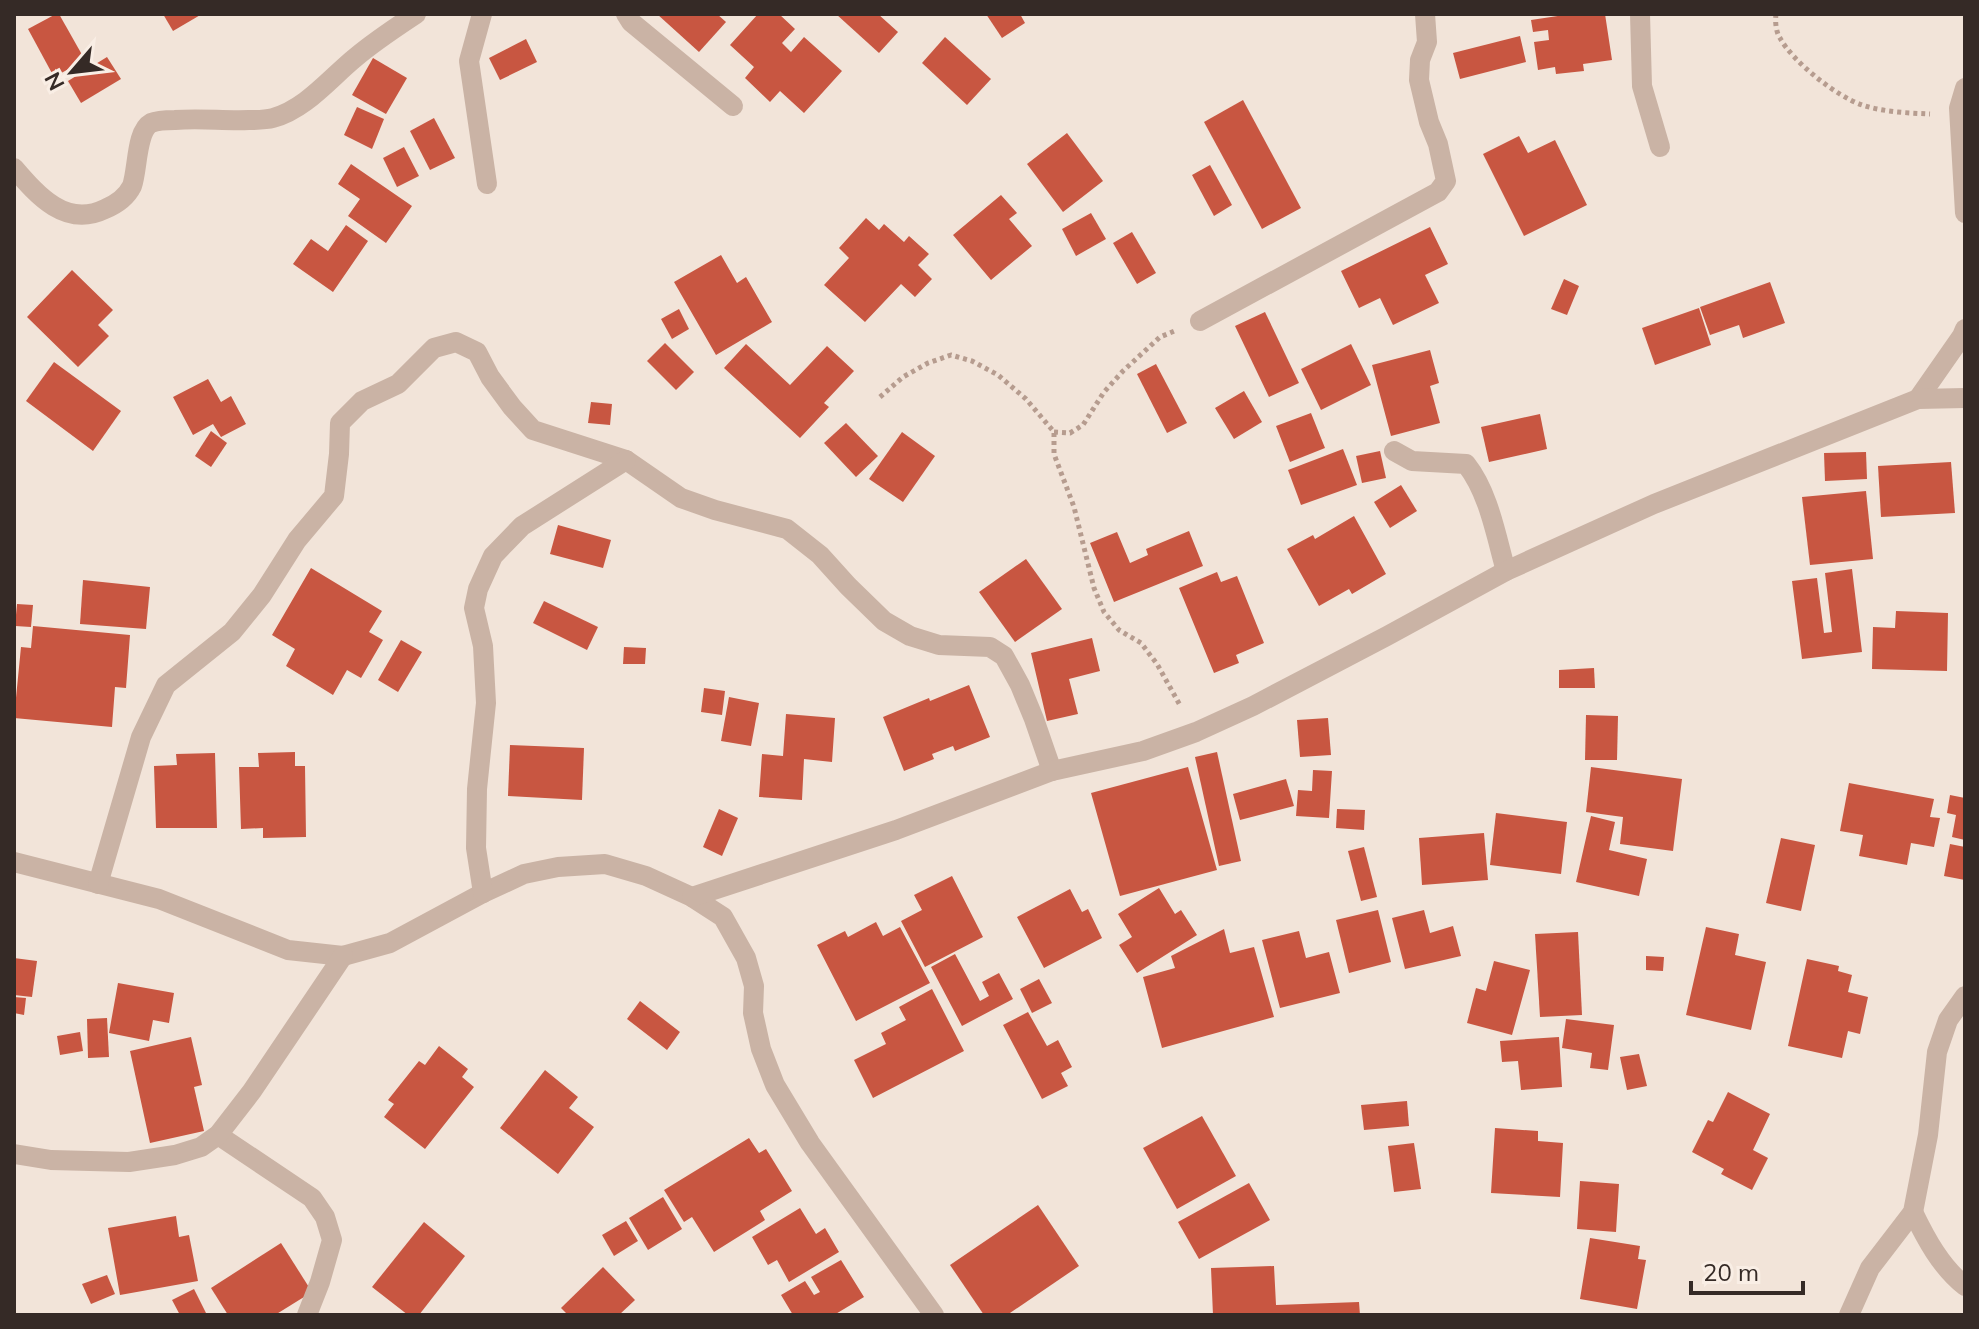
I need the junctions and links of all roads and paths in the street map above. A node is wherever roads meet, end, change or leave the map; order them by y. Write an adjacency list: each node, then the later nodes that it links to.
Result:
1 (416, 14): 10 (street)
2 (482, 14): 11 (street)
3 (626, 14): 8 (street)
4 (1425, 14): 13 (street)
5 (1640, 14): 9 (street)
6 (1776, 14): 7 (path)
7 (1962, 98): 12 (street)
8 (733, 106)
9 (1660, 147)
10 (14, 168)
11 (487, 184)
12 (1965, 213)
13 (1200, 321): 18 (path)
14 (1965, 329): 17 (street)
15 (880, 397): 18 (path)
16 (1965, 398): 17 (street)
17 (1918, 399): 21 (street)
18 (1054, 432): 22 (path)
19 (1394, 451): 21 (street)
20 (626, 460): 23 (street); 25 (street); 26 (street)
21 (1506, 571): 22 (street)
22 (1196, 732): 23 (street)
23 (1052, 771): 27 (street)
24 (14, 862): 25 (street)
25 (98, 884): 28 (street)
26 (483, 893): 27 (street); 28 (street)
27 (692, 897): 35 (street)
28 (343, 956): 30 (street)
29 (1965, 996): 32 (street)
30 (218, 1135): 31 (street); 34 (street)
31 (14, 1154)
32 (1913, 1212): 33 (street); 36 (street)
33 (1965, 1286)
34 (307, 1315)
35 (934, 1315)
36 (1849, 1315)

